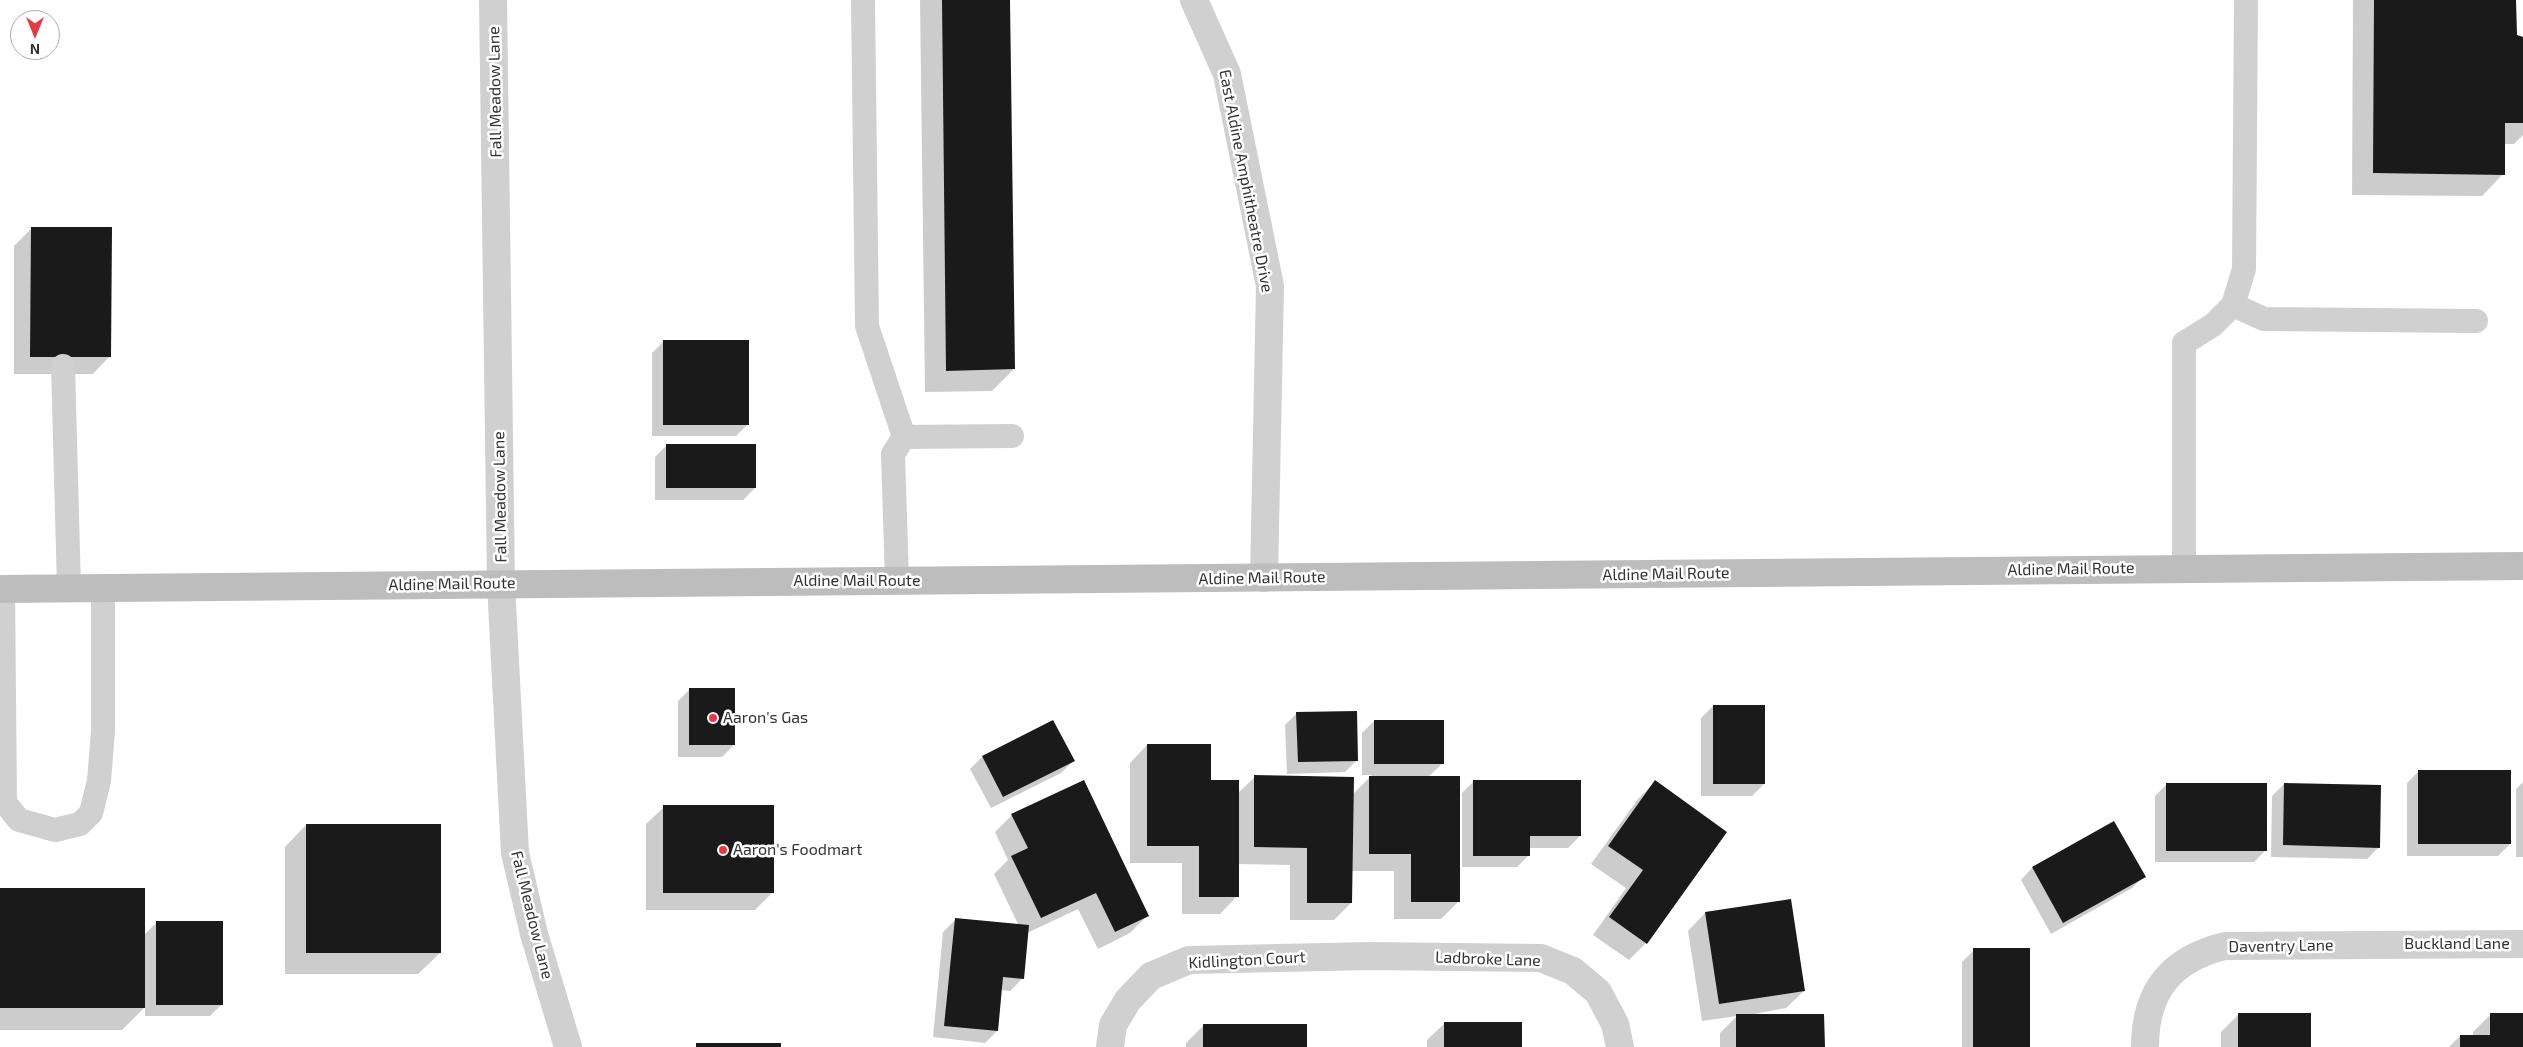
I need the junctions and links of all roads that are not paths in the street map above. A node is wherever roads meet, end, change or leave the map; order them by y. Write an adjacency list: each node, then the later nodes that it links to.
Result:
1 (493, 0): 14 (street, Fall Meadow Lane)
2 (863, 0): 9 (lane)
3 (1194, 0): 12 (street, East Aldine Amphitheatre Drive)
4 (2246, 0): 5 (lane)
5 (2234, 305): 6 (lane); 11 (lane)
6 (2476, 321)
7 (63, 366): 15 (lane)
8 (1012, 436): 9 (lane)
9 (904, 437): 13 (lane)
10 (2523, 566): 11 (main road, Aldine Mail Route)
11 (2184, 568): 12 (main road, Aldine Mail Route)
12 (1264, 578): 13 (main road, Aldine Mail Route)
13 (897, 581): 14 (main road, Aldine Mail Route)
14 (502, 584): 16 (main road, Aldine Mail Route); 21 (street, Fall Meadow Lane)
15 (69, 588): 16 (main road, Aldine Mail Route); 17 (main road, Aldine Mail Route)
16 (103, 588): 17 (lane)
17 (2, 589)
18 (2390, 944): 19 (street, Buckland Lane); 24 (street, Daventry Lane)
19 (2523, 944)
20 (1370, 956): 22 (street, Kidlington Court); 23 (street, Ladbroke Lane)
21 (568, 1047)
22 (1110, 1047)
23 (1620, 1047)
24 (2145, 1047)

